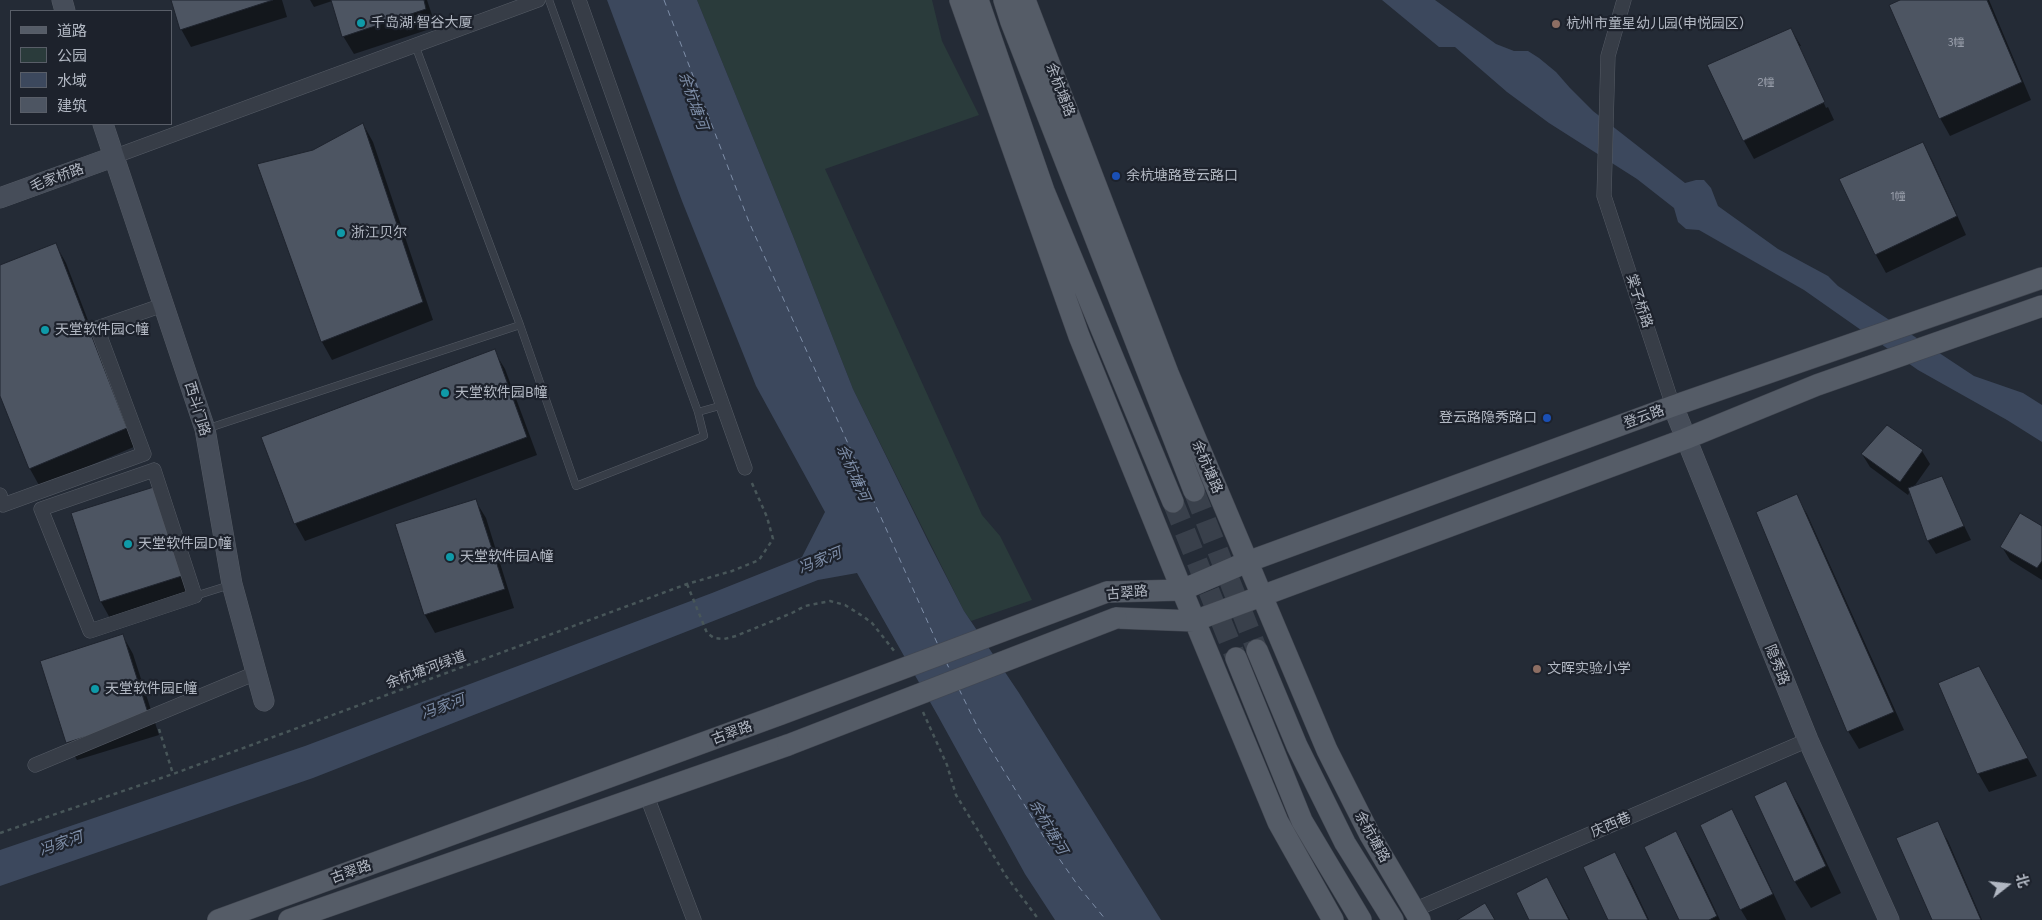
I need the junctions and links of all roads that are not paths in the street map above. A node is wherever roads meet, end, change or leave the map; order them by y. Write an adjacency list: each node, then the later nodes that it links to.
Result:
1 (538, 0): 9 (street)
2 (549, 0): 19 (lane)
3 (579, 0): 17 (street)
4 (960, 0): 28 (main road)
5 (978, 0): 25 (main road)
6 (1004, 0): 23 (main road, 余杭塘路)
7 (1025, 0): 26 (main road, 余杭塘路)
8 (1624, 0): 18 (street, 棠子桥路)
9 (415, 45): 11 (street); 16 (lane)
10 (102, 125): 11 (street, 西斗门路)
11 (114, 157): 12 (street, 毛家桥路); 14 (street, 西斗门路)
12 (0, 198)
13 (2042, 278): 18 (main road, 登云路)
14 (163, 304): 20 (street, 西斗门路); 24 (street)
15 (2042, 306): 21 (main road)
16 (520, 325): 19 (lane); 20 (lane)
17 (722, 405): 19 (lane); 22 (street)
18 (1673, 406): 21 (street, 隐秀路); 26 (main road, 登云路)
19 (698, 412)
20 (205, 430): 27 (street, 西斗门路)
21 (1685, 439): 29 (main road); 37 (street, 隐秀路)
22 (745, 468)
23 (1194, 491)
24 (0, 495)
25 (1173, 502)
26 (1247, 562): 28 (main road, 古翠路); 29 (main road, 余杭塘路)
27 (232, 584): 30 (lane); 35 (street, 西斗门路)
28 (1182, 590): 32 (main road); 40 (main road, 古翠路, bridge)
29 (1261, 595): 32 (main road, 古翠路); 41 (main road, 余杭塘路)
30 (195, 596): 30 (street); 31 (lane)
31 (116, 620)
32 (1194, 620): 39 (main road, 古翠路, bridge); 45 (main road)
33 (1257, 650): 47 (main road, 余杭塘路)
34 (1236, 658): 46 (main road)
35 (256, 673): 36 (street, 西斗门路); 38 (street)
36 (264, 702)
37 (1808, 740): 41 (street, 庆西巷); 48 (street, 隐秀路)
38 (35, 765)
39 (646, 794): 43 (main road, 古翠路); 44 (street)
40 (246, 915): 42 (main road, 古翠路)
41 (1417, 915)
42 (218, 920)
43 (289, 920)
44 (694, 920)
45 (1334, 920)
46 (1361, 920)
47 (1393, 920)
48 (1888, 920)

